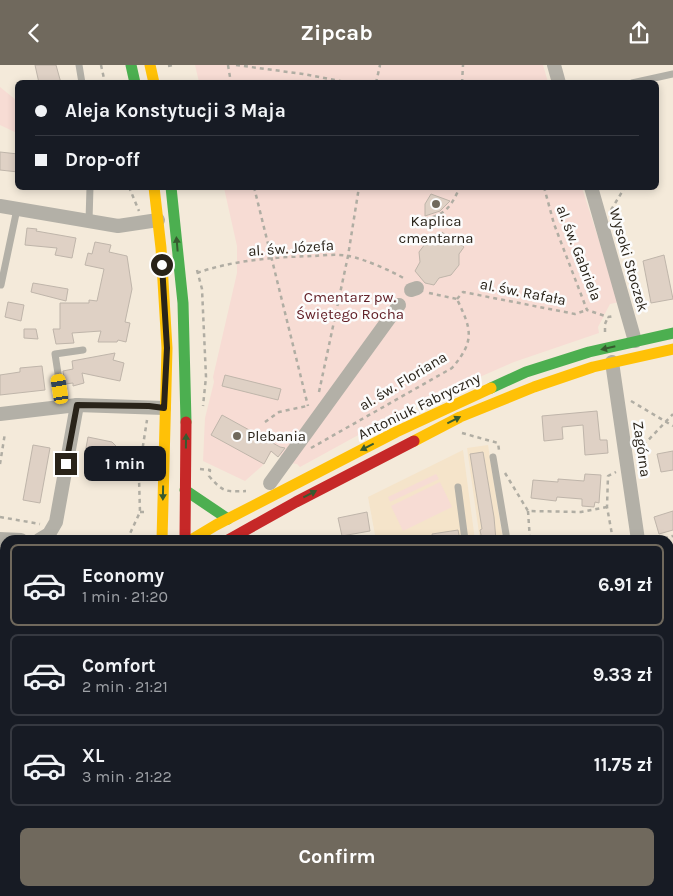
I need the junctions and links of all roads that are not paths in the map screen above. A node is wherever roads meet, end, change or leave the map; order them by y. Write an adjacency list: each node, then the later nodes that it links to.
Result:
1 (80, 65): 6 (lane)
2 (131, 65): 7 (main road)
3 (150, 65): 8 (main road)
4 (554, 65): 9 (street)
5 (673, 74): 10 (lane)
6 (82, 80)
7 (134, 80)
8 (153, 80)
9 (558, 80)
10 (646, 80)
11 (90, 190): 17 (lane)
12 (154, 190): 18 (main road)
13 (171, 190): 32 (main road, one-way to 13)
14 (592, 190): 22 (street, Wysoki Stoczek)
15 (0, 205): 16 (street)
16 (18, 209): 17 (street); 19 (lane)
17 (89, 221): 18 (street)
18 (158, 221): 27 (main road)
19 (1, 285)
20 (399, 305): 30 (street)
21 (673, 333): 22 (main road, Antoniuk Fabryczny)
22 (636, 341): 33 (main road, Antoniuk Fabryczny, one-way to 33)
23 (83, 349): 26 (lane)
24 (673, 349): 25 (main road, Antoniuk Fabryczny)
25 (612, 362): 34 (main road, Antoniuk Fabryczny, one-way to 25); 43 (street, Zagórna)
26 (70, 405): 27 (street); 28 (street); 36 (street)
27 (164, 408): 37 (main road, one-way to 37)
28 (0, 414)
29 (492, 457): 42 (lane)
30 (270, 483)
31 (458, 487): 41 (lane)
32 (185, 490): 35 (main road); 38 (main road)
33 (259, 502): 34 (main road); 35 (main road, Antoniuk Fabryczny)
34 (267, 517): 40 (main road, Antoniuk Fabryczny)
35 (228, 519): 39 (main road, Antoniuk Fabryczny)
36 (48, 535)
37 (162, 535)
38 (185, 535)
39 (200, 535)
40 (236, 535)
41 (465, 535)
42 (506, 535)
43 (637, 535)

